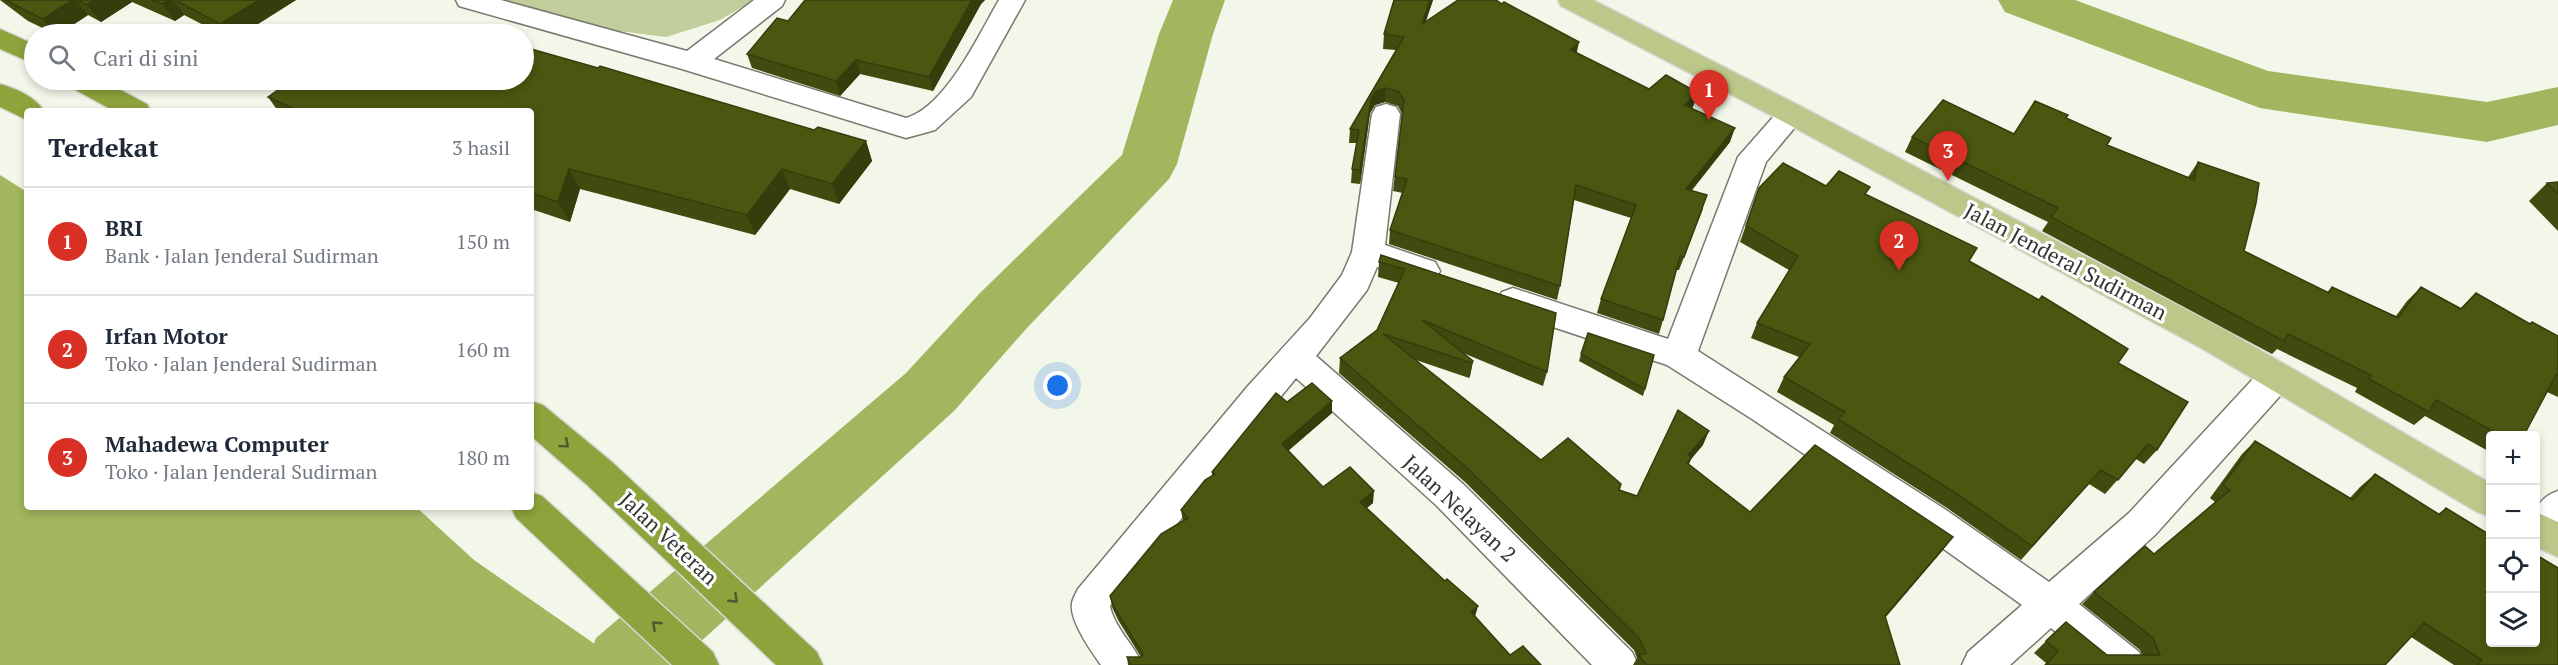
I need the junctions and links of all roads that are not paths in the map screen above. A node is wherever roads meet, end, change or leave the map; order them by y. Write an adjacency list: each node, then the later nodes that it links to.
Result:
1 (469, 0): 7 (street)
2 (772, 0): 7 (street)
3 (1011, 0): 7 (street)
4 (1571, 0): 13 (main road, Jalan Jenderal Sudirman)
5 (0, 38): 6 (highway)
6 (24, 50)
7 (692, 62)
8 (98, 90): 11 (highway)
9 (0, 94): 10 (highway)
10 (25, 108)
11 (131, 108)
12 (1386, 114): 14 (street)
13 (1792, 114): 17 (street); 19 (main road, Jalan Jenderal Sudirman)
14 (1368, 252): 15 (street); 18 (street)
15 (1456, 282)
16 (1490, 293): 17 (street)
17 (1679, 356): 23 (street)
18 (1295, 357): 26 (street); 27 (street, Jalan Nelayan 2)
19 (2276, 377): 21 (main road, Jalan Jenderal Sudirman); 23 (street)
20 (534, 418): 25 (highway, Jalan Veteran, one-way to 25)
21 (2486, 499)
22 (535, 512): 24 (highway, one-way to 22)
23 (2052, 605): 28 (street); 29 (street)
24 (699, 665)
25 (803, 665)
26 (1123, 665)
27 (1618, 665)
28 (1982, 665)
29 (2125, 665)

